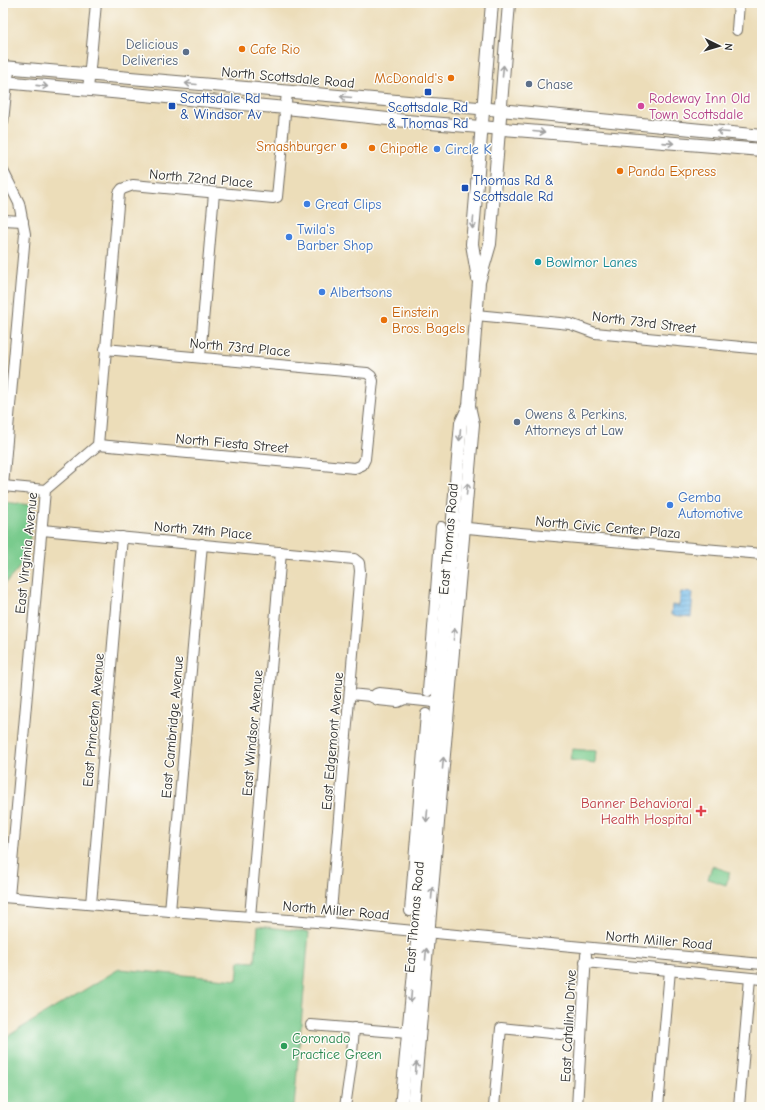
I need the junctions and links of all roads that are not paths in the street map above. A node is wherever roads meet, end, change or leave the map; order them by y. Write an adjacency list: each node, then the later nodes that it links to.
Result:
1 (96, 3): 7 (street)
2 (492, 3): 13 (main road, East Thomas Road)
3 (509, 3): 14 (main road, East Thomas Road, one-way to 3)
4 (739, 3): 5 (street)
5 (737, 30)
6 (6, 67): 7 (main road, North Scottsdale Road); 8 (street)
7 (90, 75): 9 (street); 10 (main road, North Scottsdale Road, one-way to 7)
8 (5, 82): 9 (main road, one-way to 9); 16 (street)
9 (88, 90): 12 (main road)
10 (287, 92): 11 (main road, North Scottsdale Road); 12 (street)
11 (328, 96): 13 (main road, North Scottsdale Road, one-way to 11); 15 (main road)
12 (286, 108): 15 (main road); 22 (street, North 72nd Place)
13 (483, 109): 14 (main road, North Scottsdale Road); 17 (main road, East Thomas Road)
14 (501, 110): 18 (main road, East Thomas Road); 19 (main road, North Scottsdale Road, one-way to 14)
15 (326, 113): 17 (main road)
16 (3, 122)
17 (482, 128): 18 (main road); 25 (main road, East Thomas Road, one-way to 25)
18 (500, 130): 20 (main road, one-way to 20); 25 (main road, East Thomas Road)
19 (762, 136)
20 (762, 150)
21 (3, 170): 24 (street)
22 (214, 193): 27 (street, North 72nd Place); 29 (street)
23 (3, 220): 24 (street)
24 (23, 221): 32 (street)
25 (479, 282): 26 (main road, East Thomas Road)
26 (476, 315): 28 (street, North 73rd Street); 34 (main road, East Thomas Road)
27 (105, 349): 29 (street, North 73rd Place); 30 (street)
28 (762, 349)
29 (200, 357): 31 (street, North 73rd Place)
30 (98, 445): 31 (street, North Fiesta Street); 33 (street, East Virginia Avenue)
31 (362, 465)
32 (3, 486): 33 (street)
33 (44, 490): 35 (street, East Virginia Avenue)
34 (452, 527): 39 (street, North Civic Center Plaza); 41 (main road, East Thomas Road, one-way to 34); 41 (main road, East Thomas Road)
35 (42, 530): 36 (street, North 74th Place); 48 (street, East Virginia Avenue)
36 (122, 537): 37 (street, North 74th Place); 49 (street, East Princeton Avenue)
37 (202, 544): 38 (street, North 74th Place); 50 (street, East Cambridge Avenue)
38 (281, 552): 40 (street, North 74th Place); 52 (street, East Windsor Avenue)
39 (762, 554)
40 (359, 563): 43 (street, East Edgemont Avenue)
41 (440, 673): 42 (street, East Thomas Road); 44 (main road, East Thomas Road)
42 (428, 691)
43 (350, 694): 44 (street); 53 (street, East Edgemont Avenue)
44 (442, 703): 46 (main road, East Thomas Road)
45 (426, 714): 46 (street, East Thomas Road)
46 (435, 730): 47 (main road, East Thomas Road); 54 (main road, East Thomas Road, one-way to 46)
47 (418, 865): 51 (street, East Thomas Road); 54 (main road, East Thomas Road)
48 (6, 897): 49 (street, North Miller Road)
49 (91, 904): 50 (street, North Miller Road)
50 (170, 911): 52 (street, North Miller Road)
51 (410, 911)
52 (250, 917): 53 (street, North Miller Road)
53 (330, 923): 54 (street, North Miller Road)
54 (423, 931): 55 (street, North Miller Road); 63 (main road, East Thomas Road, one-way to 63); 67 (main road, East Thomas Road, one-way to 54)
55 (586, 947): 56 (street, East Catalina Drive); 57 (street, North Miller Road)
56 (585, 962): 58 (street, North Miller Road); 64 (street, East Catalina Drive)
57 (762, 964)
58 (670, 970): 59 (street, North Miller Road); 70 (street)
59 (750, 978): 60 (street, North Miller Road); 71 (street)
60 (762, 979)
61 (311, 1024): 62 (street)
62 (354, 1028): 63 (street); 65 (street)
63 (408, 1033): 66 (main road, East Thomas Road)
64 (580, 1036): 68 (street); 69 (street, East Catalina Drive)
65 (345, 1107)
66 (401, 1107)
67 (413, 1107)
68 (494, 1107)
69 (577, 1107)
70 (658, 1107)
71 (739, 1107)

